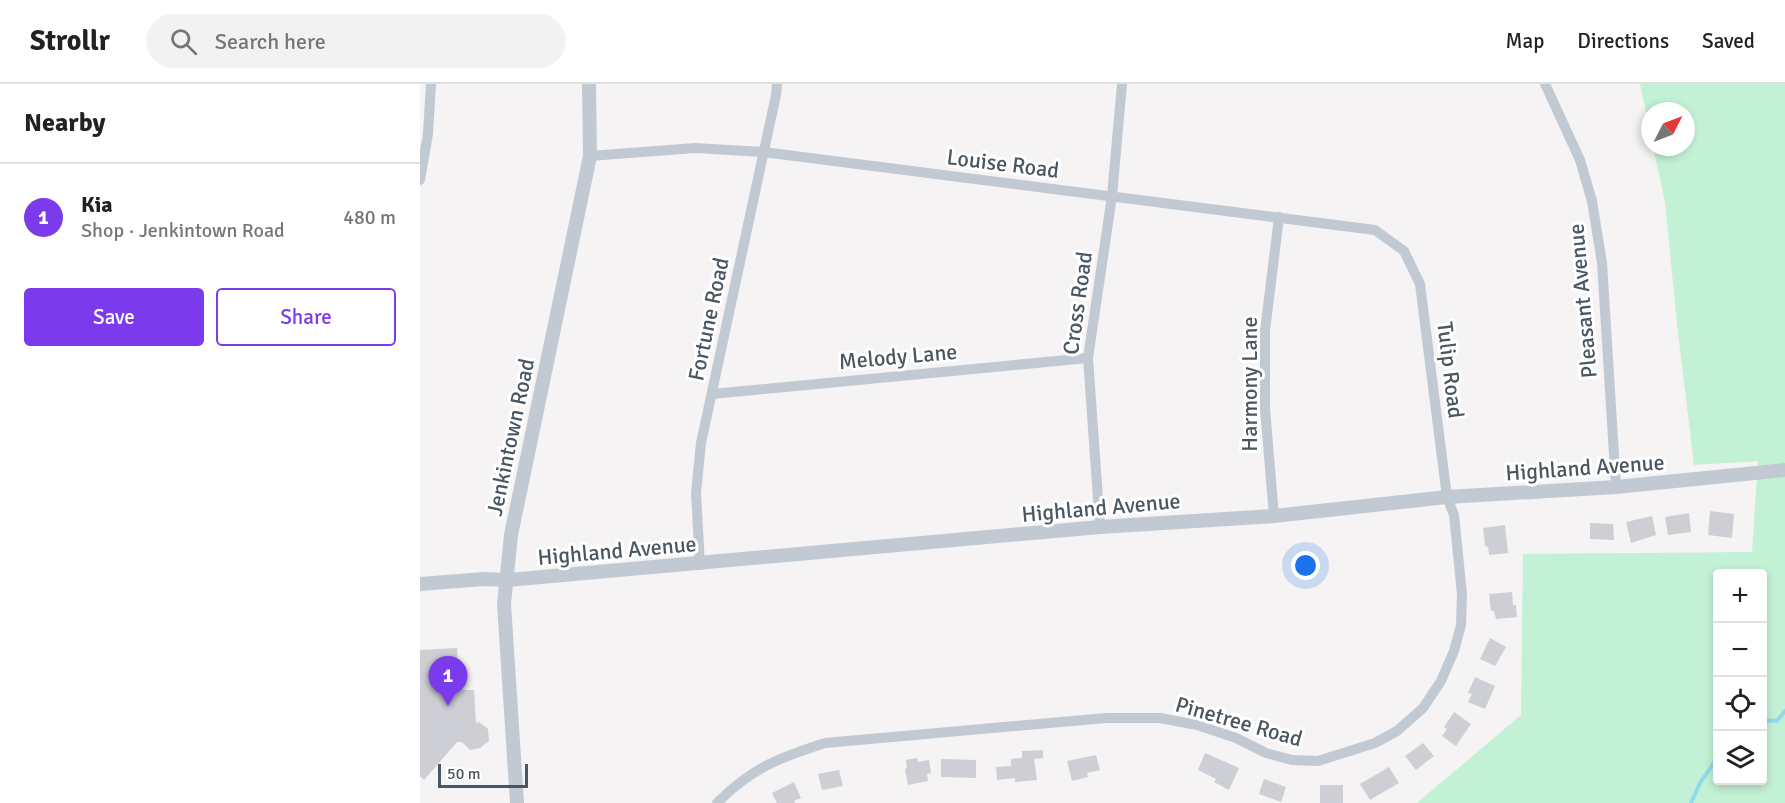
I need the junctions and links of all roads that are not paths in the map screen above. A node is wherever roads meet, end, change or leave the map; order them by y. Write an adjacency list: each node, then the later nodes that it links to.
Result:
1 (431, 84): 8 (street)
2 (589, 84): 7 (street, Jenkintown Road)
3 (777, 84): 6 (street, Fortune Road)
4 (1122, 84): 9 (street, Cross Road)
5 (1545, 84): 15 (street, Pleasant Avenue)
6 (762, 152): 7 (street, Louise Road); 9 (street, Louise Road); 13 (street, Fortune Road)
7 (590, 156): 20 (street, Jenkintown Road)
8 (420, 180)
9 (1112, 196): 10 (street, Louise Road); 12 (street, Cross Road)
10 (1279, 217): 11 (street, Louise Road); 17 (street, Harmony Lane)
11 (1404, 251): 16 (street, Tulip Road)
12 (1088, 358): 13 (street, Melody Lane); 18 (street, Cross Road)
13 (712, 394): 19 (street, Fortune Road)
14 (1785, 470): 15 (street, Highland Avenue)
15 (1616, 488): 16 (street, Highland Avenue)
16 (1447, 496): 17 (street, Highland Avenue); 23 (street, Pinetree Road)
17 (1274, 516): 18 (street, Highland Avenue)
18 (1100, 527): 19 (street, Highland Avenue)
19 (700, 565): 20 (street, Highland Avenue)
20 (507, 580): 21 (street, Highland Avenue); 22 (street, Jenkintown Road)
21 (420, 584)
22 (517, 803)
23 (717, 803)

